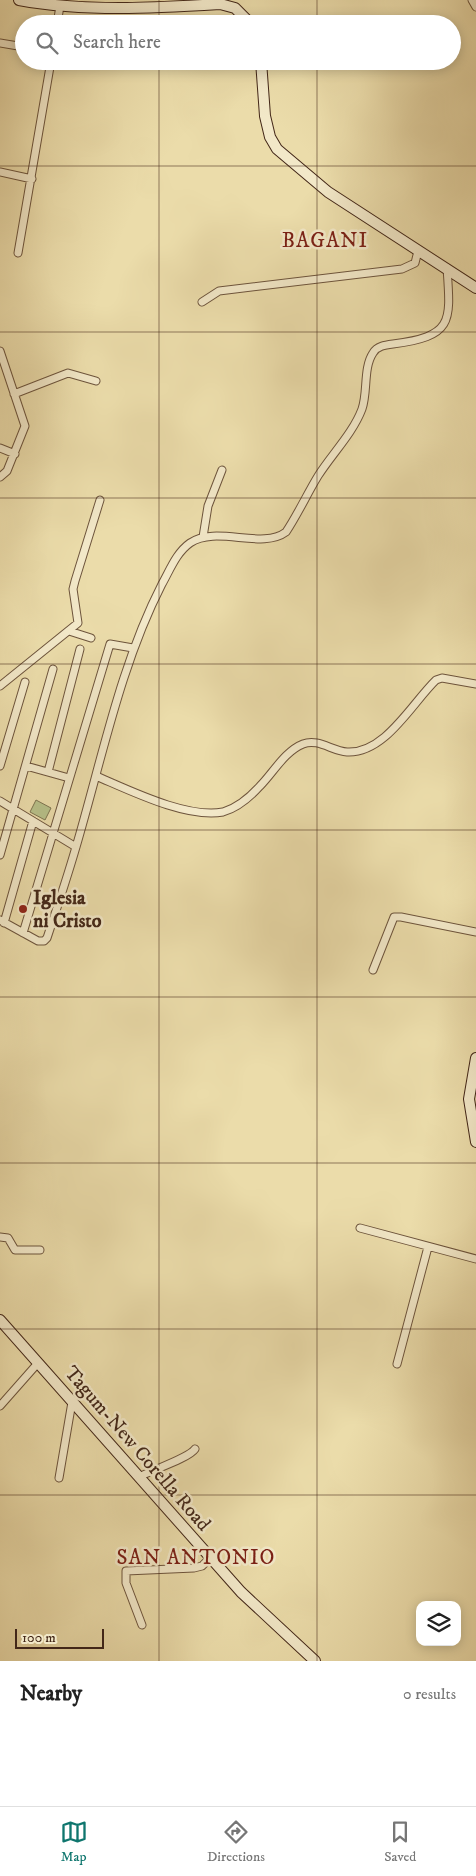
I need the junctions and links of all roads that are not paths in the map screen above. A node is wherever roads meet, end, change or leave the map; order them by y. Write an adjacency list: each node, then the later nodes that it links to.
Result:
1 (24, 0): 4 (street)
2 (472, 0): 5 (street)
3 (222, 2): 4 (street); 7 (street)
4 (60, 6): 6 (street)
5 (476, 7)
6 (58, 15)
7 (242, 15)
8 (0, 43): 9 (street)
9 (15, 46)
10 (50, 70): 13 (street)
11 (262, 70): 14 (street)
12 (0, 172): 13 (street)
13 (32, 179): 15 (street)
14 (418, 251): 16 (street); 18 (street)
15 (18, 253)
16 (447, 268): 17 (street); 27 (street)
17 (476, 288)
18 (202, 302)
19 (0, 351): 21 (street)
20 (96, 381): 21 (street)
21 (14, 394): 23 (street)
22 (0, 448): 23 (street)
23 (15, 454): 25 (street)
24 (222, 470): 27 (street)
25 (0, 477)
26 (100, 500): 28 (street)
27 (203, 537): 30 (street)
28 (68, 631): 29 (street); 35 (street)
29 (91, 638)
30 (133, 648): 39 (street); 40 (street)
31 (80, 649): 38 (street)
32 (53, 669): 37 (street)
33 (25, 682): 36 (street)
34 (476, 684): 39 (street)
35 (0, 686)
36 (0, 766)
37 (26, 766): 38 (street); 42 (street)
38 (48, 772): 40 (street)
39 (96, 776): 45 (street)
40 (69, 778): 44 (street)
41 (0, 801): 42 (street)
42 (13, 809): 43 (street); 46 (street)
43 (33, 821): 44 (street); 47 (street)
44 (53, 834): 45 (street); 49 (street)
45 (76, 848): 49 (street)
46 (0, 855)
47 (2, 922): 49 (street)
48 (476, 932): 50 (street)
49 (23, 933)
50 (373, 970)
51 (476, 1058): 52 (street)
52 (473, 1090): 53 (street)
53 (476, 1142)
54 (360, 1228): 56 (street)
55 (0, 1237): 57 (street)
56 (428, 1247): 58 (street); 61 (street)
57 (40, 1250)
58 (476, 1259)
59 (0, 1320): 60 (street, Tagum-New Corella Road)
60 (38, 1363): 62 (street, Tagum-New Corella Road); 63 (street)
61 (397, 1364)
62 (72, 1402): 65 (street, Tagum-New Corella Road); 66 (street)
63 (0, 1406)
64 (195, 1449): 65 (street)
65 (139, 1477): 67 (street, Tagum-New Corella Road)
66 (59, 1478)
67 (210, 1558): 68 (street); 69 (street, Tagum-New Corella Road)
68 (142, 1625)
69 (315, 1661)

